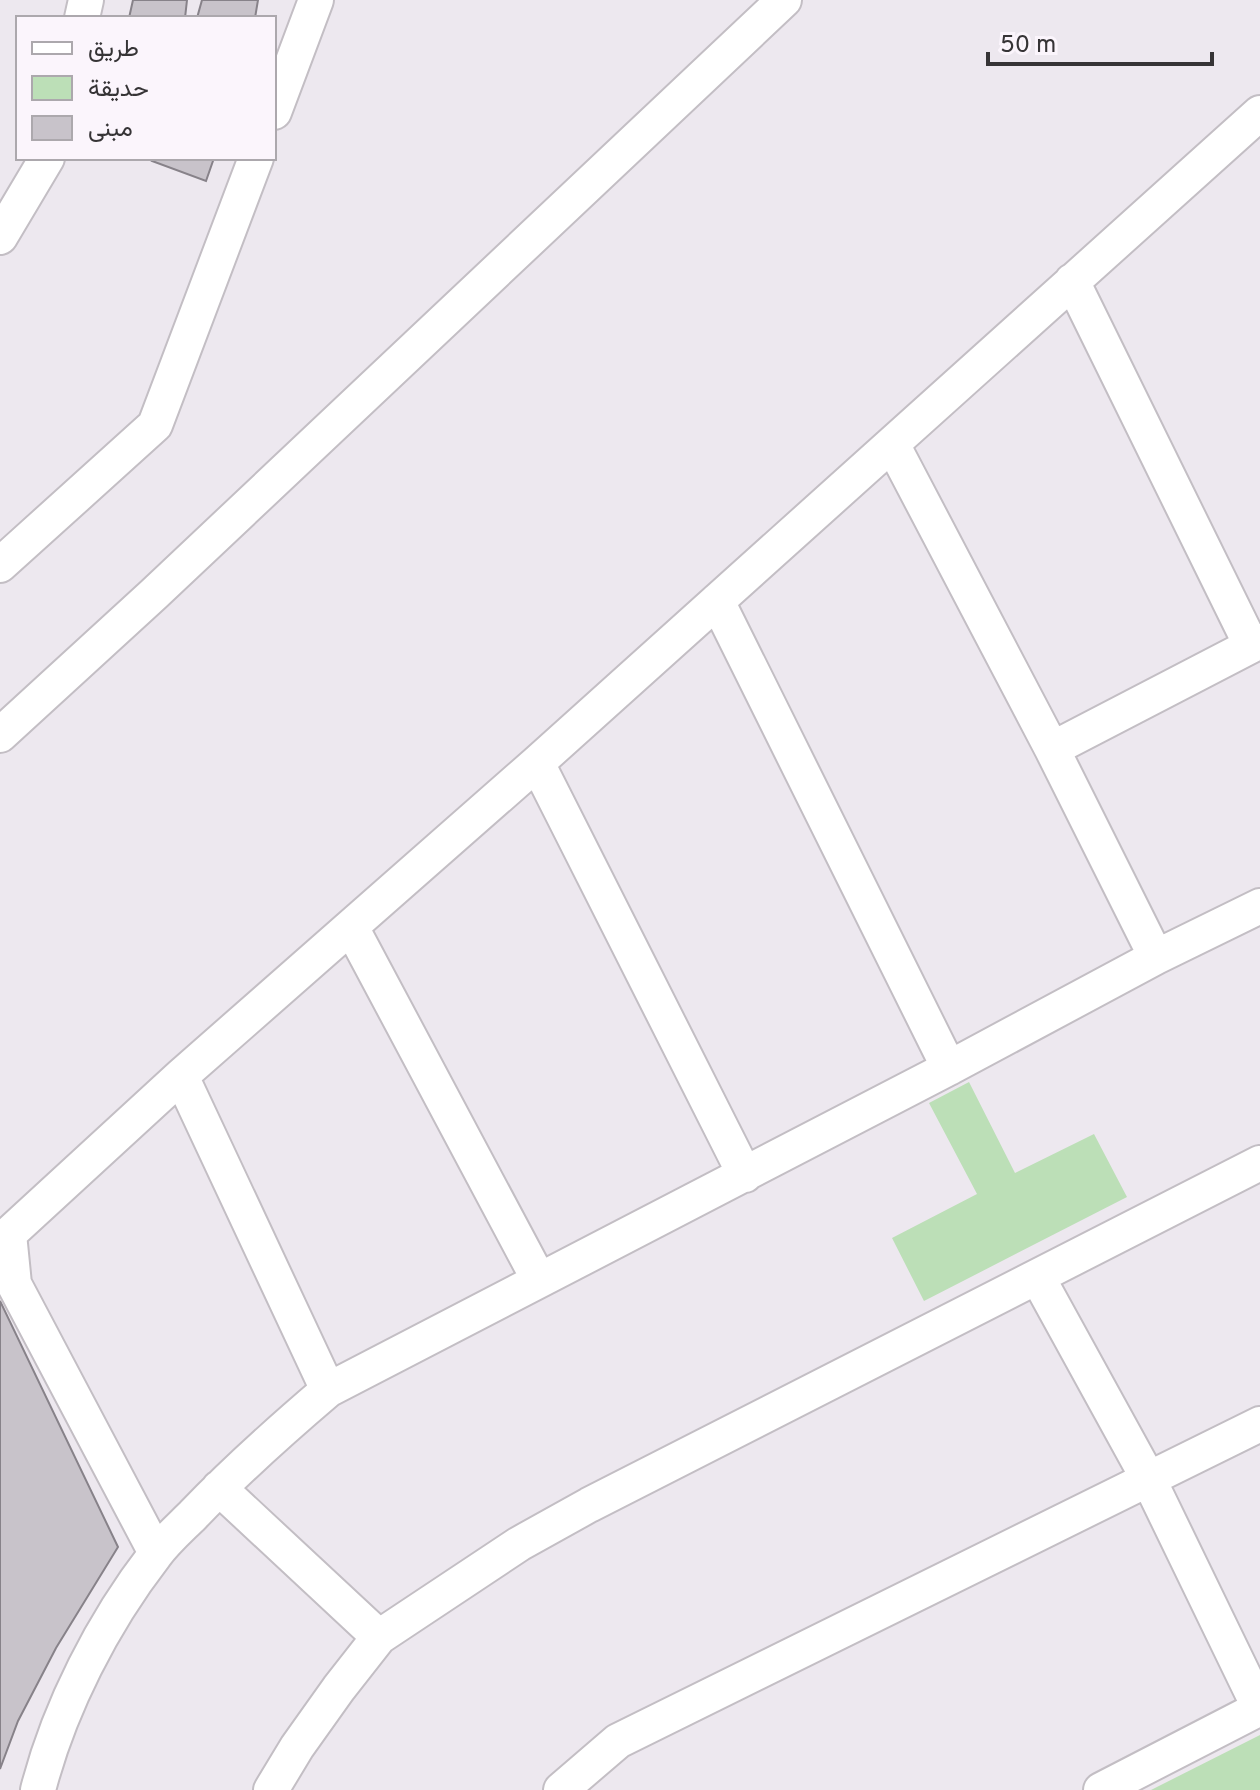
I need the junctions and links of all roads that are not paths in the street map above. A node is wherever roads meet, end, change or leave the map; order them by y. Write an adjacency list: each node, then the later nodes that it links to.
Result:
1 (316, 0): 3 (street)
2 (784, 0): 13 (street)
3 (276, 101)
4 (1257, 123): 8 (street)
5 (46, 160): 7 (street)
6 (255, 160): 10 (street)
7 (0, 237)
8 (1072, 281): 9 (street); 12 (street)
9 (892, 444): 11 (street); 14 (street)
10 (0, 565)
11 (717, 601): 15 (street); 19 (street)
12 (1256, 643): 14 (street)
13 (0, 735)
14 (1052, 749): 18 (street)
15 (537, 763): 17 (street); 22 (street)
16 (1260, 906): 18 (street)
17 (351, 927): 20 (street); 24 (street)
18 (1156, 957): 19 (street)
19 (949, 1068): 22 (street)
20 (181, 1076): 25 (street); 29 (street)
21 (1260, 1163): 23 (street)
22 (745, 1175): 24 (street)
23 (1038, 1278): 27 (street); 30 (street)
24 (539, 1280): 25 (street)
25 (328, 1390): 28 (street)
26 (1260, 1424): 27 (street)
27 (1149, 1480): 31 (street); 34 (street)
28 (219, 1488): 29 (street); 30 (street)
29 (156, 1553): 32 (street)
30 (379, 1637): 33 (street)
31 (1260, 1708): 35 (street)
32 (38, 1790)
33 (271, 1790)
34 (561, 1790)
35 (1101, 1790)

